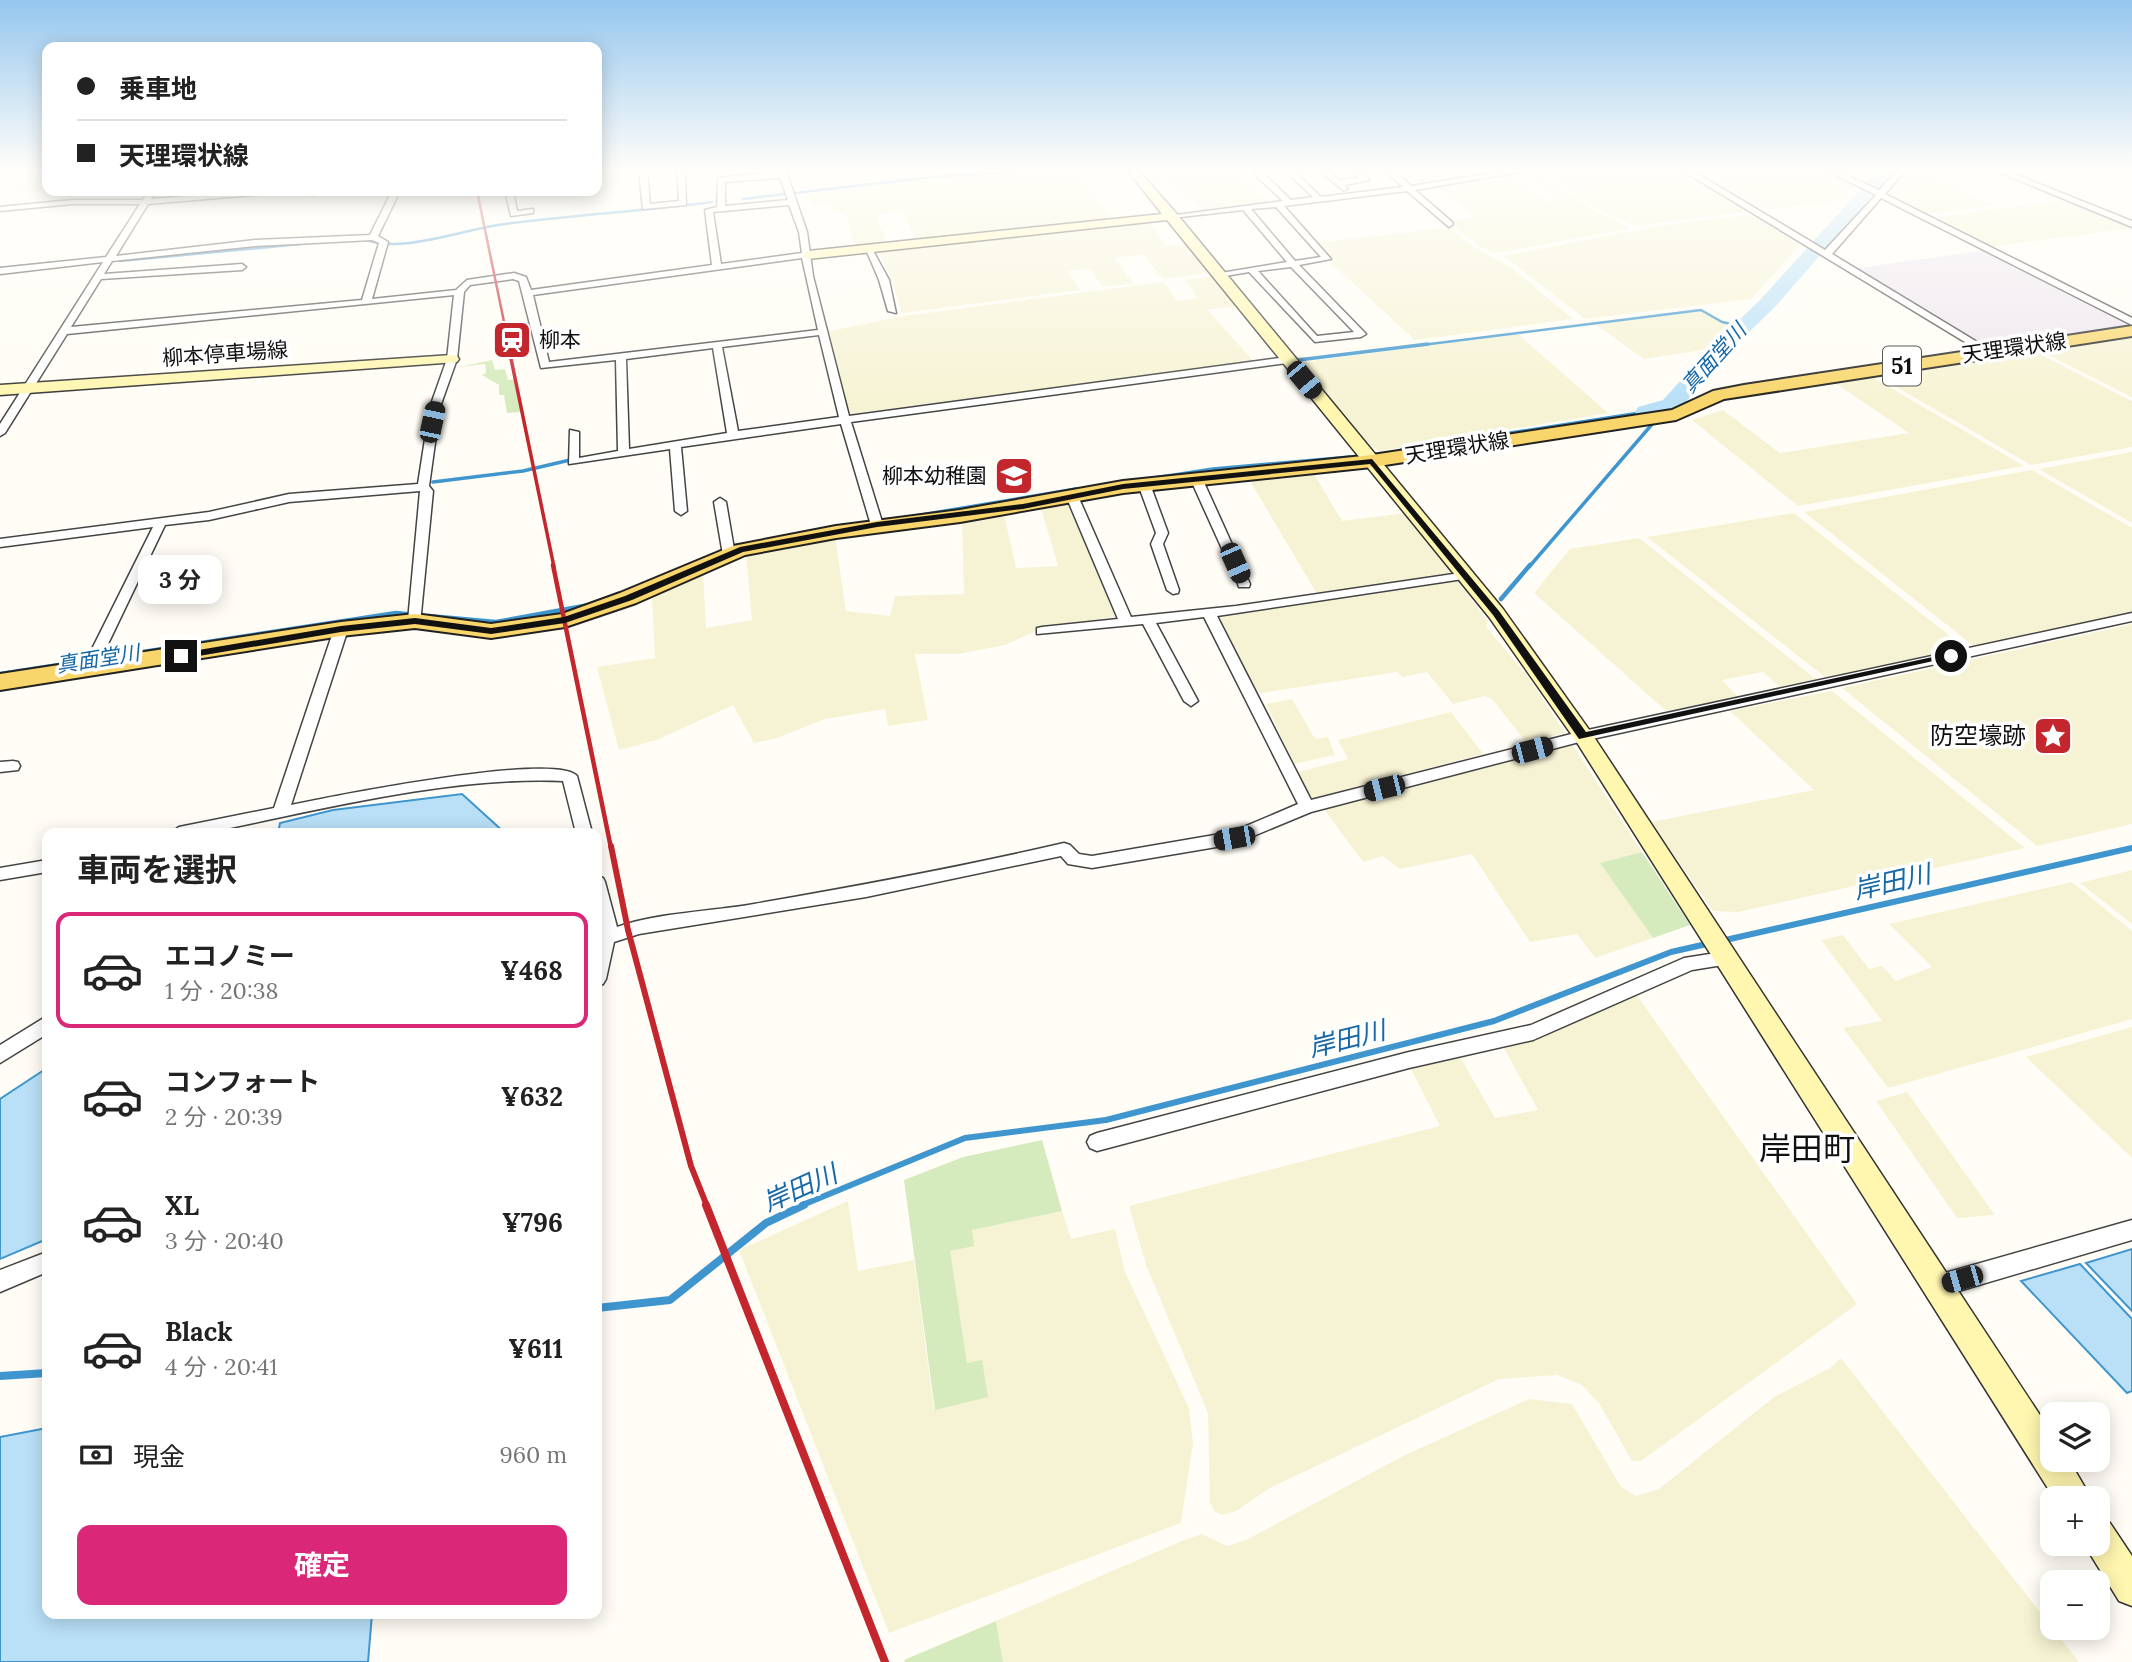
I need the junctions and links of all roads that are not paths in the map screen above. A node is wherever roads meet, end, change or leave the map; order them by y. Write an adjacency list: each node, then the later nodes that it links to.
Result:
1 (117, 249): 16 (street)
2 (205, 249): 16 (street)
3 (382, 249): 26 (street)
4 (714, 249): 19 (street)
5 (806, 249): 15 (street)
6 (868, 249): 7 (street); 15 (street); 27 (street)
7 (872, 249)
8 (1198, 249): 22 (street)
9 (1280, 249): 17 (street)
10 (1318, 249): 17 (street)
11 (1814, 249): 14 (street)
12 (1829, 249): 14 (street)
13 (1988, 249): 28 (street)
14 (1824, 254): 33 (street)
15 (807, 255): 19 (street); 31 (street)
16 (111, 259): 21 (street); 23 (street)
17 (1293, 264): 20 (street); 20 (street)
18 (242, 267): 23 (street)
19 (717, 268): 25 (street)
20 (1252, 270): 22 (street)
21 (0, 271)
22 (1219, 274): 36 (street)
23 (98, 277): 29 (street)
24 (459, 292): 25 (street); 26 (street); 35 (street)
25 (528, 293): 34 (street)
26 (366, 302): 29 (street)
27 (892, 311)
28 (2132, 322)
29 (64, 331): 37 (street)
30 (2132, 331): 33 (main road, 天理環状線 / 51)
31 (823, 332): 32 (street); 39 (street)
32 (717, 345): 34 (street); 42 (street)
33 (1987, 351): 45 (main road, 天理環状線 / 51)
34 (621, 358): 44 (street)
35 (452, 359): 37 (main road, 柳本停車場線); 48 (street)
36 (1287, 360): 39 (street); 45 (street)
37 (29, 387): 38 (main road, 柳本停車場線); 41 (street)
38 (0, 390)
39 (845, 420): 42 (street); 53 (street)
40 (574, 432): 44 (street)
41 (0, 433)
42 (733, 435): 43 (street)
43 (675, 445): 44 (street); 51 (street)
44 (624, 454)
45 (1372, 461): 46 (main road, 天理環状線 / 51); 56 (street)
46 (1196, 478): 47 (main road, 天理環状線 / 51); 57 (street)
47 (1144, 484): 49 (main road, 天理環状線 / 51); 58 (street)
48 (422, 487): 52 (street); 62 (street)
49 (1072, 496): 53 (main road, 天理環状線 / 51); 63 (street)
50 (720, 502): 55 (street)
51 (681, 511)
52 (161, 522): 54 (street); 66 (street)
53 (877, 525): 55 (main road, 天理環状線 / 51)
54 (0, 543)
55 (729, 555): 62 (main road, 天理環状線 / 51)
56 (1463, 575): 59 (street); 69 (street)
57 (1244, 584)
58 (1173, 590)
59 (1208, 612): 61 (street); 70 (street)
60 (2132, 617): 69 (street)
61 (1147, 618): 63 (street); 68 (street)
62 (415, 621): 64 (main road, 天理環状線 / 51)
63 (1126, 621): 65 (street)
64 (341, 629): 66 (main road, 天理環状線 / 51); 71 (street)
65 (1042, 631)
66 (89, 669): 67 (main road, 天理環状線 / 51)
67 (0, 682)
68 (1191, 701)
69 (1583, 736): 70 (street); 78 (street)
70 (1307, 807): 77 (street)
71 (281, 811): 72 (street); 73 (street)
72 (231, 827)
73 (583, 828)
74 (42, 867): 75 (street)
75 (0, 874)
76 (602, 901): 77 (street)
77 (611, 936): 79 (street)
78 (1721, 947): 82 (street); 86 (main road)
79 (602, 956)
80 (42, 1027): 81 (street)
81 (0, 1055)
82 (1097, 1142)
83 (2132, 1230): 86 (street)
84 (42, 1264): 85 (street)
85 (0, 1281)
86 (1938, 1286): 87 (main road)
87 (2066, 1486)
88 (2110, 1554): 89 (street)
89 (2132, 1588)

